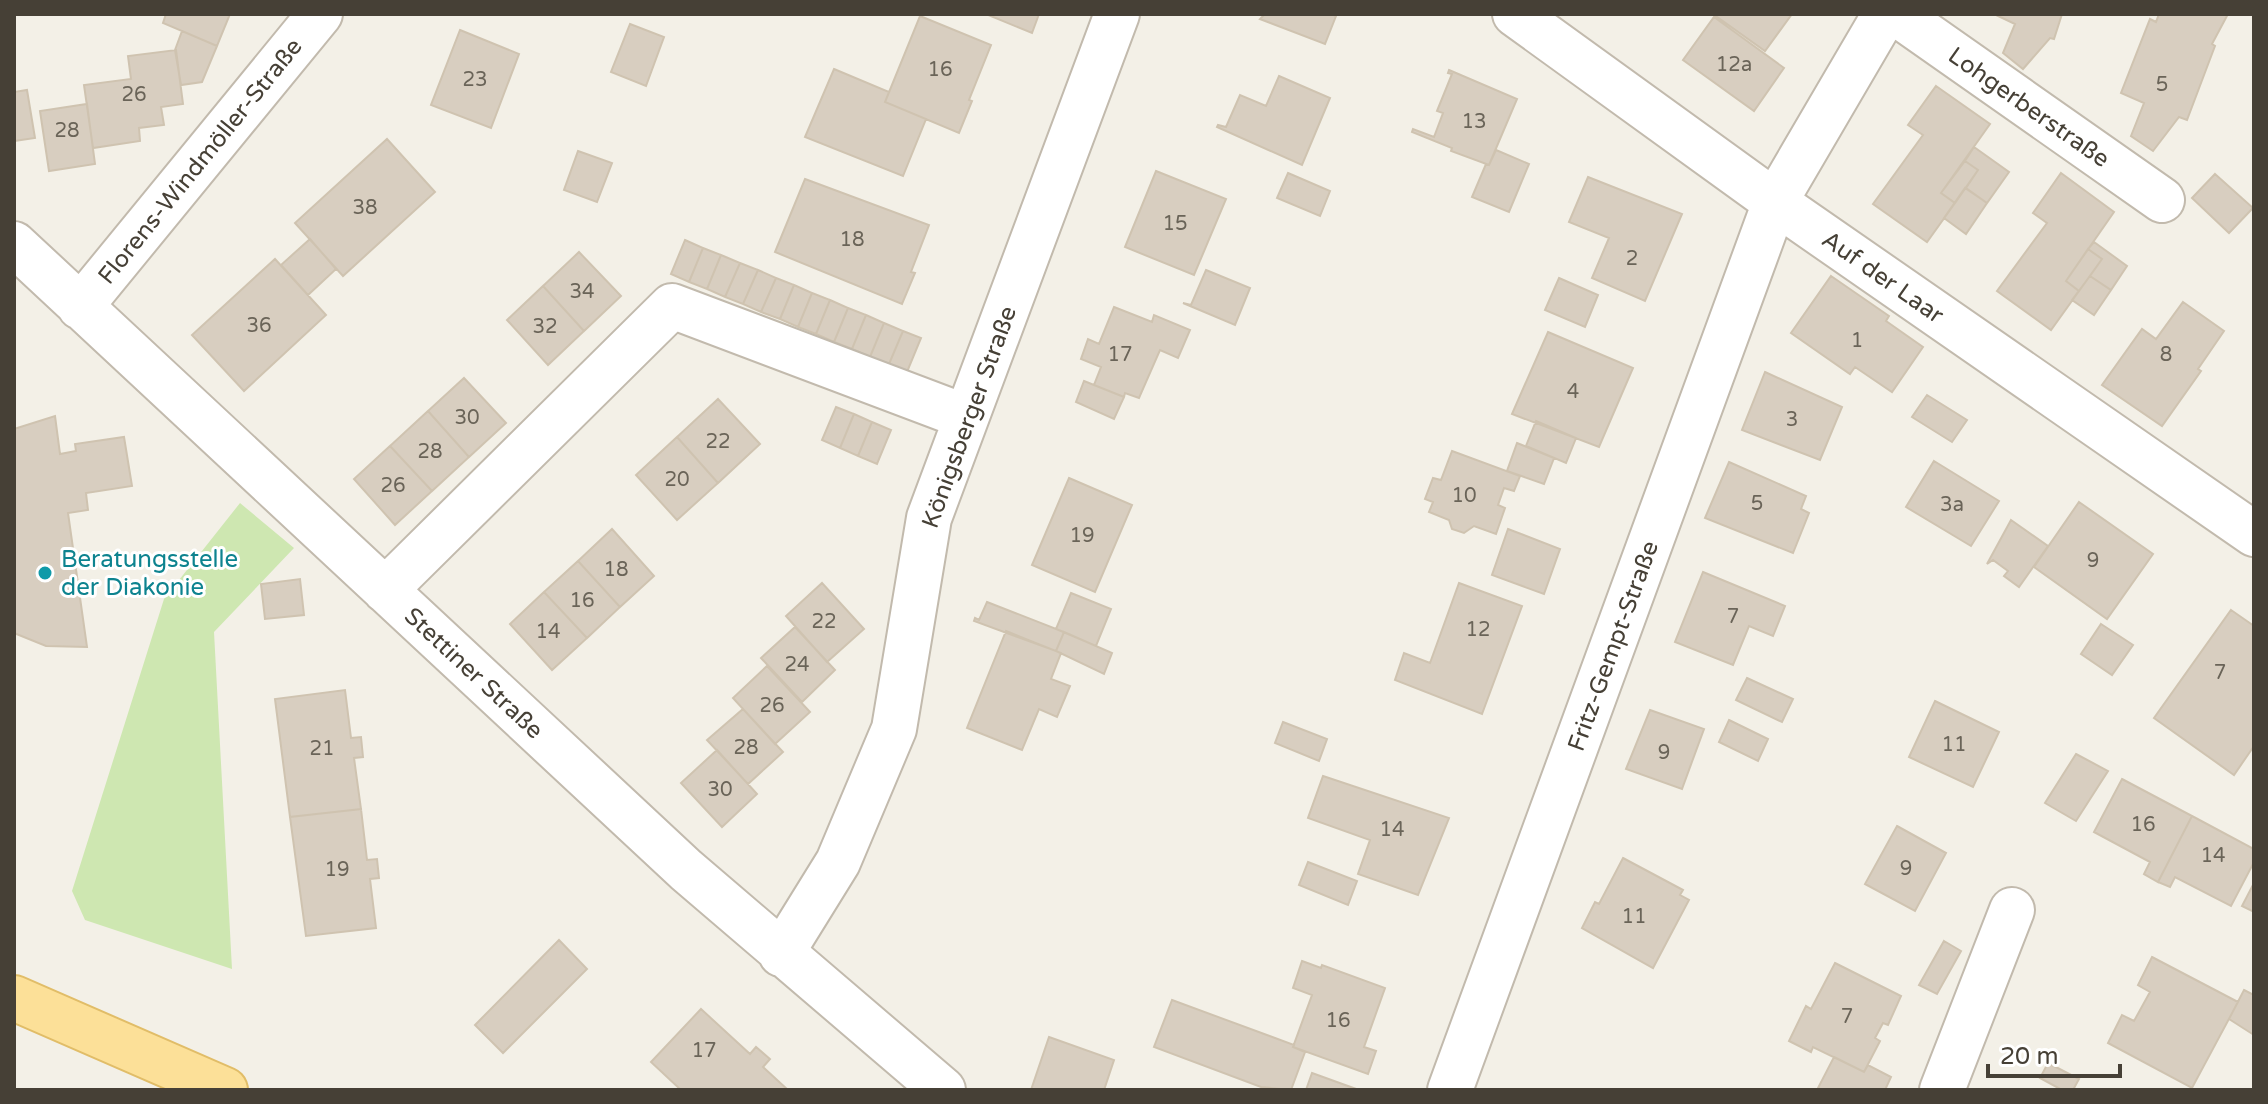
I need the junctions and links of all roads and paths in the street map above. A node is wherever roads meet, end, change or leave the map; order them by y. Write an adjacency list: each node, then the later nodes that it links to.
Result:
1 (320, 14): 9 (street, Florens-Windmöller-Straße)
2 (1117, 14): 10 (street, Königsberger Straße)
3 (1515, 14): 7 (street, Auf der Laar)
4 (1885, 14): 7 (street, Fritz-Gempt-Straße)
5 (1897, 14): 6 (street, Lohgerberstraße)
6 (2162, 200)
7 (1775, 202): 11 (street, Auf der Laar); 18 (street, Fritz-Gempt-Straße)
8 (14, 244): 9 (street, Stettiner Straße)
9 (80, 307): 12 (street, Stettiner Straße)
10 (966, 417): 12 (street); 14 (street, Königsberger Straße)
11 (2254, 534)
12 (385, 590): 14 (street, Stettiner Straße)
13 (2012, 910): 19 (street)
14 (781, 954): 17 (street, Stettiner Straße)
15 (14, 998): 16 (main road)
16 (225, 1090)
17 (943, 1090)
18 (1450, 1090)
19 (1942, 1090)

